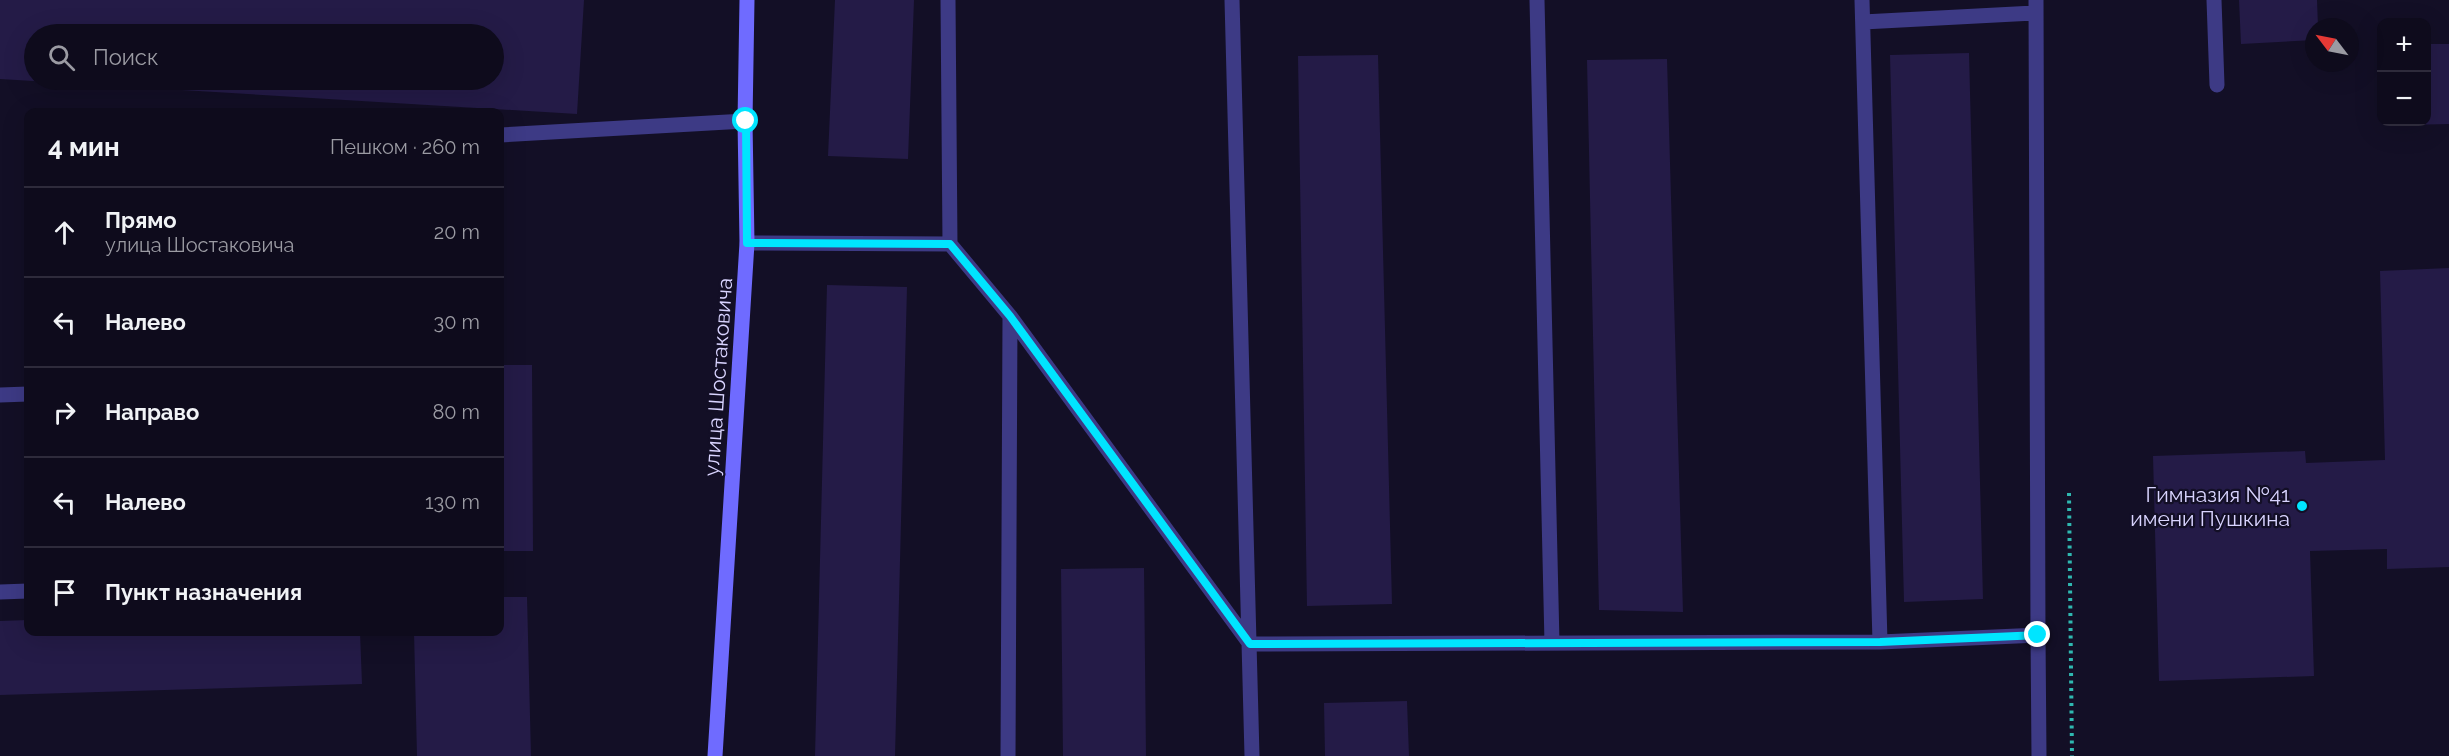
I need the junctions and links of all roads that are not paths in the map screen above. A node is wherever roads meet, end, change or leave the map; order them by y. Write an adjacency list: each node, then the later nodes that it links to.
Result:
1 (747, 0): 10 (street, улица Шостаковича)
2 (948, 0): 13 (lane)
3 (1232, 0): 22 (lane)
4 (1537, 0): 21 (lane)
5 (1862, 0): 8 (lane)
6 (2214, 0): 9 (lane)
7 (2036, 6): 8 (lane); 19 (lane)
8 (1863, 22): 20 (lane)
9 (2217, 85)
10 (746, 121): 11 (lane); 12 (street, улица Шостаковича)
11 (504, 135)
12 (747, 243): 13 (lane); 23 (street, улица Шостаковича)
13 (950, 244): 14 (lane)
14 (1010, 316): 22 (lane); 24 (lane)
15 (24, 394): 16 (lane)
16 (0, 395)
17 (24, 591): 18 (lane)
18 (0, 592)
19 (2038, 635): 20 (lane); 26 (lane)
20 (1880, 642): 21 (lane)
21 (1552, 643): 22 (lane)
22 (1250, 644): 25 (lane)
23 (715, 756)
24 (1008, 756)
25 (1252, 756)
26 (2039, 756)

